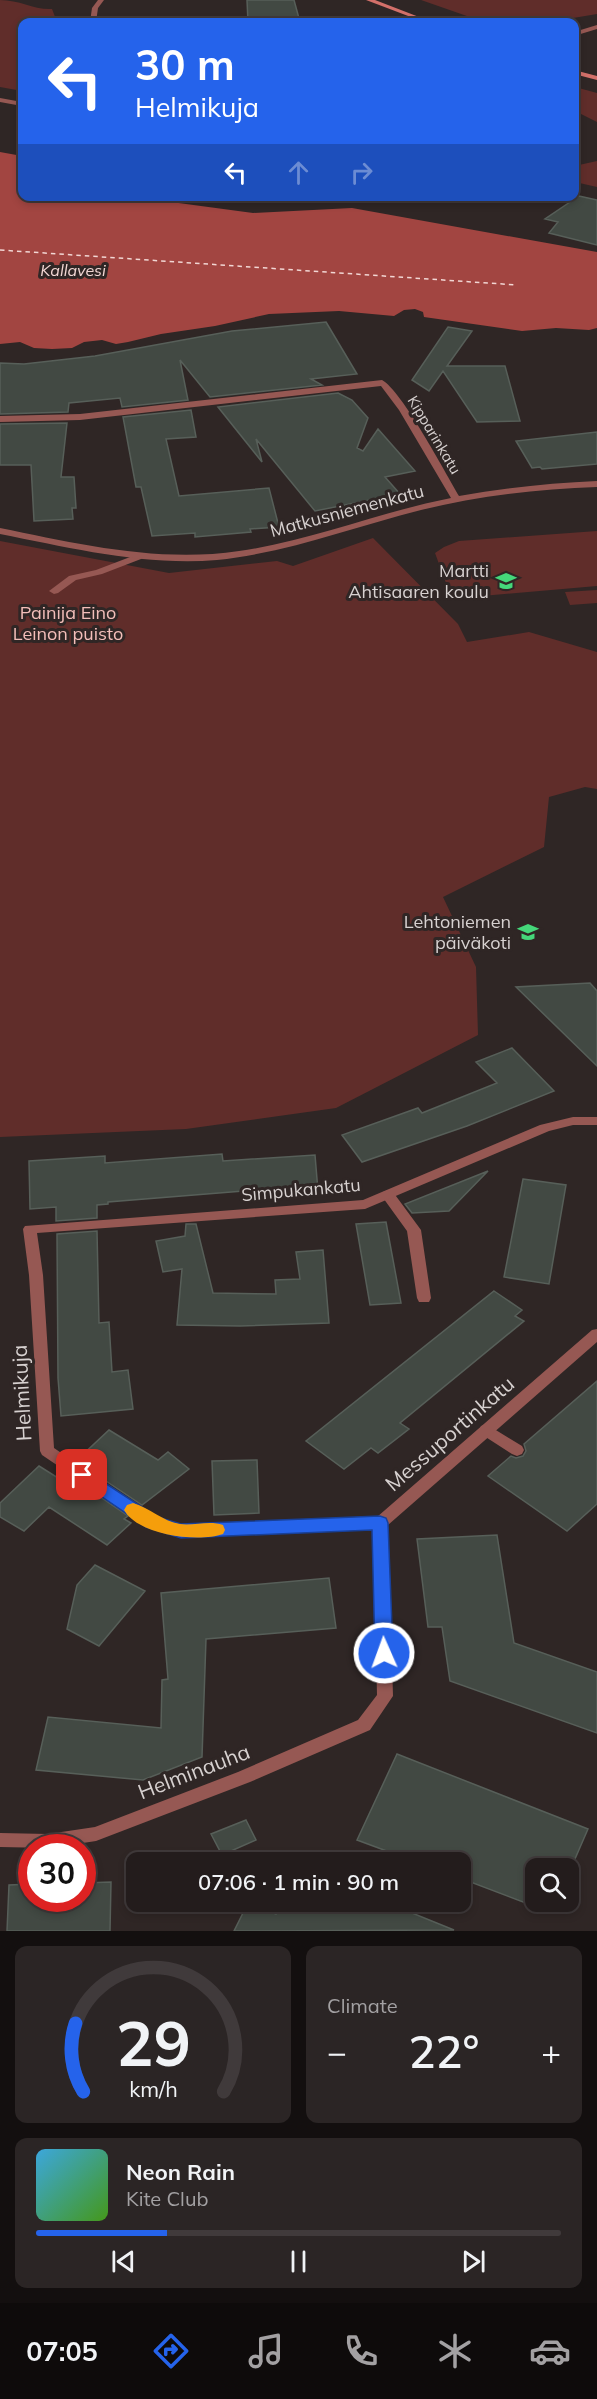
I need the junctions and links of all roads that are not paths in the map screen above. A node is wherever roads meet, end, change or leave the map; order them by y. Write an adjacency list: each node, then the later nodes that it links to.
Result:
1 (101, 0): 3 (street)
2 (369, 0): 4 (main road)
3 (93, 18)
4 (418, 18)
5 (597, 27): 6 (street)
6 (579, 32)
7 (579, 73): 8 (main road)
8 (597, 78)
9 (0, 100): 10 (street)
10 (18, 103)
11 (0, 419): 13 (street, Kipparinkatu)
12 (597, 483): 13 (street, Matkusniemenkatu)
13 (456, 499): 15 (street, Matkusniemenkatu)
14 (0, 531): 15 (street, Matkusniemenkatu)
15 (138, 557): 16 (street)
16 (54, 591)
17 (597, 1121): 18 (street, Simpukankatu)
18 (388, 1194): 19 (street, Simpukankatu); 20 (street)
19 (30, 1229): 24 (street, Helmikuja)
20 (424, 1298)
21 (597, 1334): 22 (street, Messuportinkatu)
22 (486, 1430): 23 (street); 24 (street, Messuportinkatu)
23 (517, 1450)
24 (380, 1523): 25 (street, Helminauha)
25 (0, 1840)

